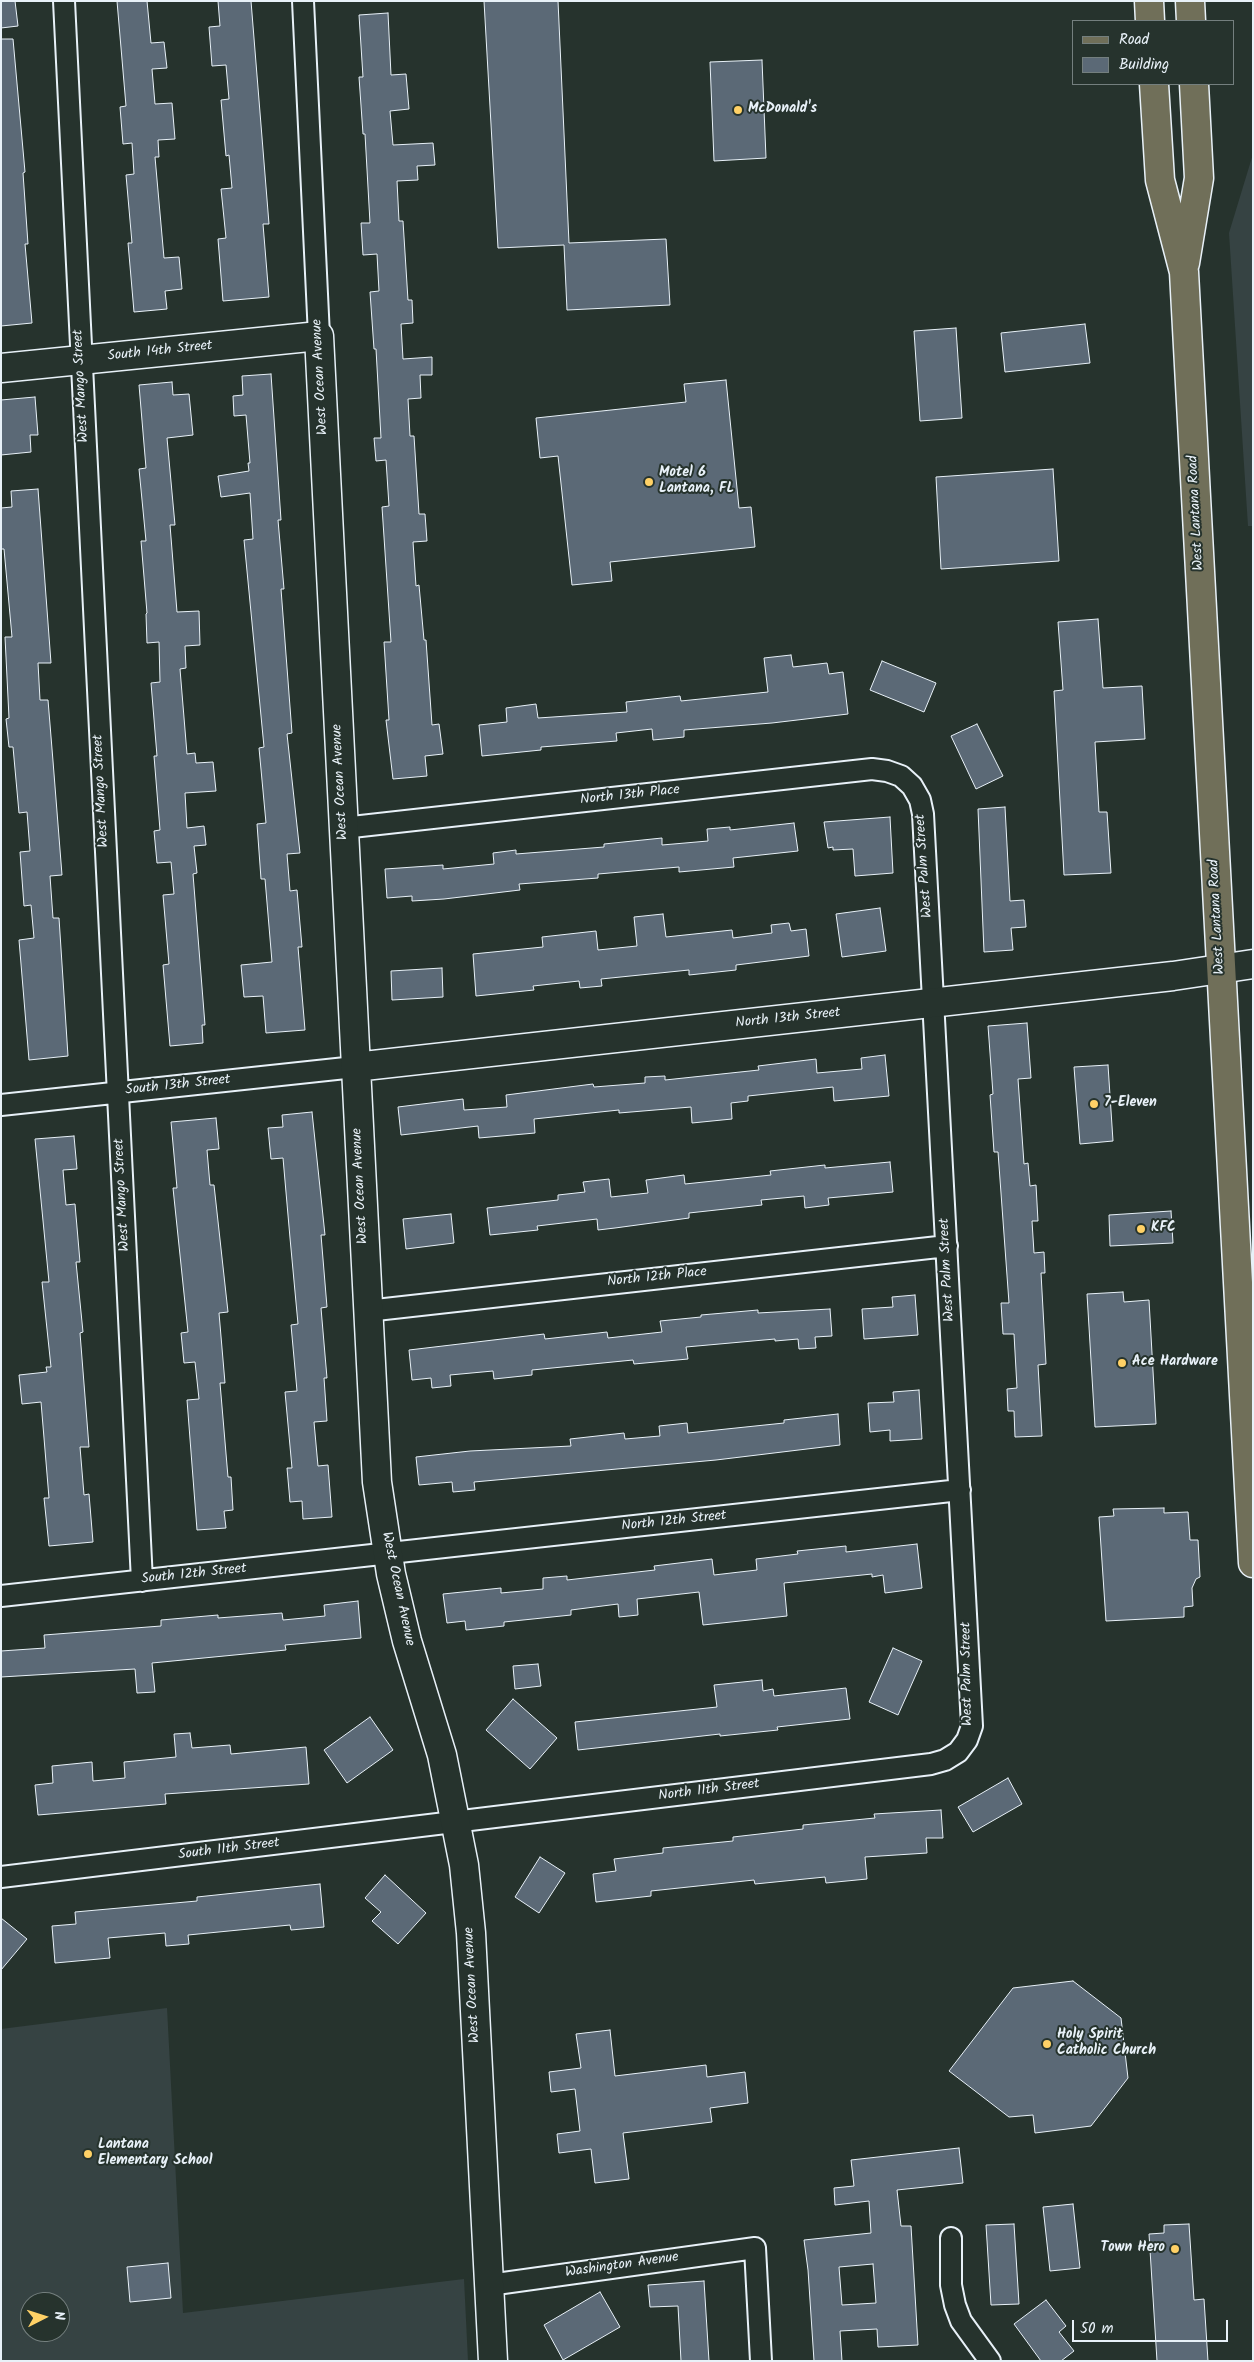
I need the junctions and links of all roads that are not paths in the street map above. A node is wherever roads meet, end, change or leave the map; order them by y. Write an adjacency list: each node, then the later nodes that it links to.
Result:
1 (64, 1): 11 (street, West Mango Street)
2 (303, 1): 10 (street, West Ocean Avenue)
3 (1149, 1): 5 (main road)
4 (1190, 1): 6 (main road)
5 (1150, 20)
6 (1191, 20)
7 (1154, 85): 9 (main road, West Lantana Road)
8 (1194, 85): 9 (main road, West Lantana Road)
9 (1184, 272): 16 (main road, West Lantana Road)
10 (319, 336): 11 (street, South 14th Street); 14 (street, West Ocean Avenue)
11 (81, 360): 12 (street, South 14th Street); 19 (street, West Mango Street)
12 (1, 368)
13 (912, 786): 14 (street, North 13th Place); 17 (street, West Palm Street)
14 (343, 828): 18 (street, West Ocean Avenue)
15 (1253, 964): 16 (street, North 13th Street)
16 (1221, 969): 17 (street, North 13th Street); 23 (main road, West Lantana Road)
17 (934, 1002): 18 (street, North 13th Street); 21 (street, West Palm Street)
18 (355, 1066): 19 (street, South 13th Street); 22 (street, West Ocean Avenue)
19 (118, 1093): 20 (street, South 13th Street); 27 (street, West Mango Street)
20 (1, 1105)
21 (947, 1246): 22 (street, North 12th Place); 24 (street, West Palm Street)
22 (367, 1310): 25 (street, West Ocean Avenue)
23 (1246, 1313): 26 (main road, West Lantana Road)
24 (960, 1490): 25 (street, North 12th Street); 29 (street, West Palm Street)
25 (387, 1554): 27 (street, South 12th Street); 30 (street, West Ocean Avenue)
26 (1253, 1563)
27 (142, 1581): 28 (street, South 12th Street)
28 (1, 1596)
29 (958, 1752): 30 (street, North 11th Street)
30 (457, 1822): 31 (street, South 11th Street); 33 (street, West Ocean Avenue)
31 (1, 1877)
32 (951, 2238): 36 (street)
33 (489, 2285): 34 (street, West Ocean Avenue); 35 (street, Washington Avenue)
34 (493, 2361)
35 (761, 2361)
36 (990, 2361)

